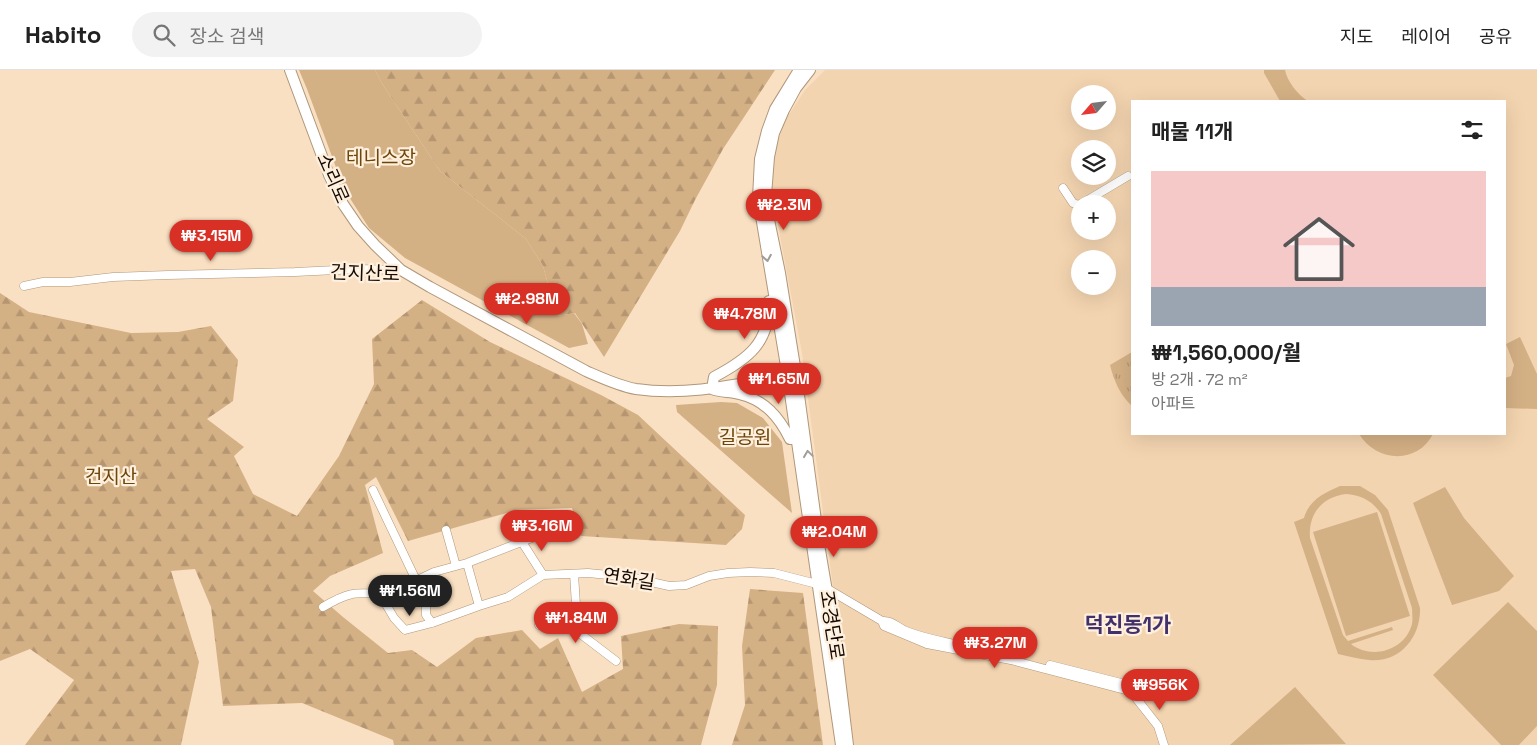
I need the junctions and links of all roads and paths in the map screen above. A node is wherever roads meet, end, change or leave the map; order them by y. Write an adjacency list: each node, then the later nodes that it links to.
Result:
1 (290, 70): 9 (street, 소리로)
2 (810, 70): 4 (street, 조경단로)
3 (818, 70): 4 (street)
4 (796, 75): 10 (street, 조경단로, one-way to 10); 12 (street, 조경단로)
5 (1128, 176): 7 (street)
6 (1063, 188): 8 (street)
7 (1095, 195)
8 (1071, 201)
9 (402, 270): 11 (street, 건지산로); 13 (street, 건지산로)
10 (770, 275): 12 (street, 조경단로); 13 (street)
11 (24, 286)
12 (792, 374): 13 (street, 건지산로); 14 (street, 조경단로); 24 (street, 조경단로, one-way to 12)
13 (712, 389): 14 (street)
14 (796, 438): 24 (street, 조경단로)
15 (373, 490): 23 (street)
16 (446, 530): 20 (street)
17 (547, 532): 18 (street)
18 (522, 542): 19 (street); 22 (street)
19 (467, 563): 20 (street); 27 (street)
20 (456, 566): 23 (street)
21 (574, 574): 22 (street, 연화길); 24 (street, 연화길); 26 (street)
22 (544, 575): 27 (street, 연화길)
23 (415, 581): 25 (street); 29 (street)
24 (821, 586): 32 (street, 조경단로); 33 (street, 조경단로); 34 (street, 연화길)
25 (380, 594): 28 (street); 29 (street, 연화길)
26 (576, 605): 30 (street); 31 (street)
27 (479, 606): 29 (street, 연화길)
28 (324, 607)
29 (432, 623)
30 (539, 624)
31 (616, 661)
32 (841, 745)
33 (848, 745)
34 (1164, 745)

